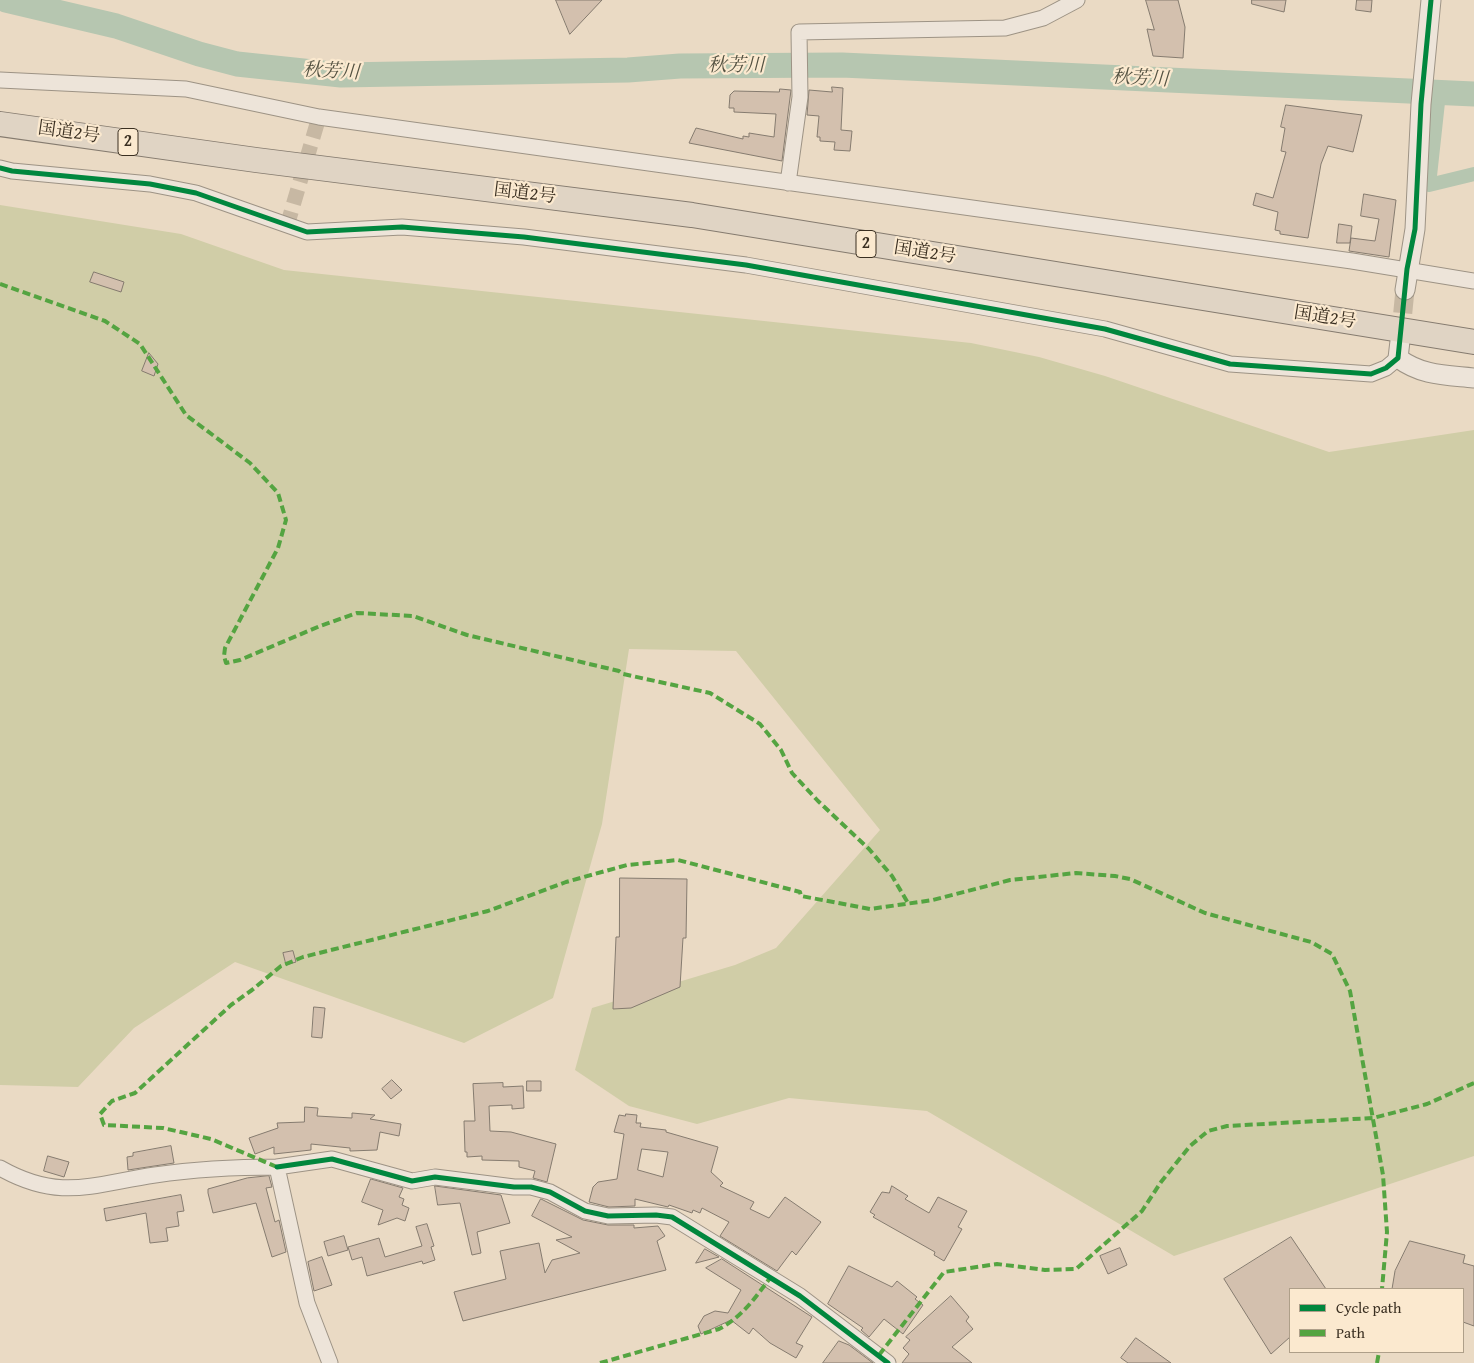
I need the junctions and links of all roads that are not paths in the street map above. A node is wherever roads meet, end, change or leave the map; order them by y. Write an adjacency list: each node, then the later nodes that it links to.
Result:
1 (1077, 0): 8 (street)
2 (1431, 0): 9 (street)
3 (0, 80): 8 (street)
4 (0, 124): 6 (highway, 国道2号 / 2)
5 (0, 137): 6 (highway, 国道2号 / 2)
6 (256, 160): 12 (highway, 国道2号 / 2)
7 (0, 168): 13 (street)
8 (788, 183): 9 (street)
9 (1407, 270): 10 (street); 11 (street)
10 (1474, 281)
11 (1405, 290)
12 (1474, 342)
13 (1399, 350): 14 (street)
14 (1474, 378)
15 (277, 1167): 16 (street); 17 (street); 18 (street)
16 (0, 1168)
17 (330, 1363)
18 (888, 1363)

